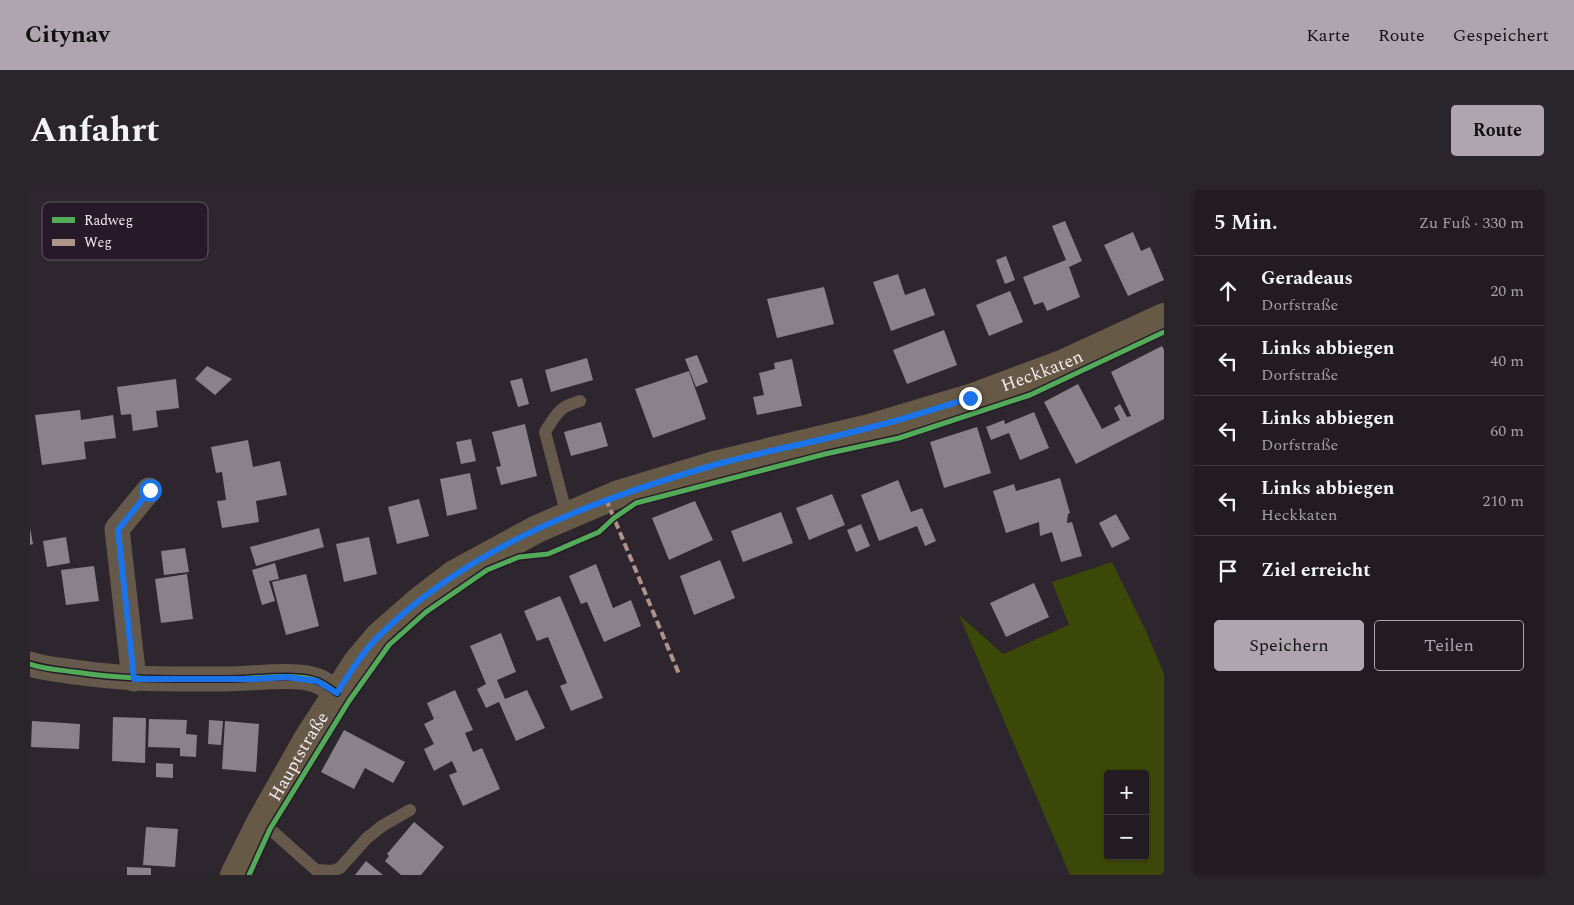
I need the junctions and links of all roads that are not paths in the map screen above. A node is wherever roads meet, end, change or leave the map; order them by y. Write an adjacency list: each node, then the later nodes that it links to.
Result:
1 (1164, 317): 4 (main road, Heckkaten)
2 (580, 401): 4 (lane)
3 (150, 490): 6 (street)
4 (567, 516): 7 (main road, Heckkaten)
5 (30, 664): 6 (street)
6 (134, 679): 7 (street)
7 (337, 693): 9 (main road, Hauptstraße)
8 (410, 810): 9 (lane)
9 (260, 821): 10 (main road, Hauptstraße)
10 (234, 875)

